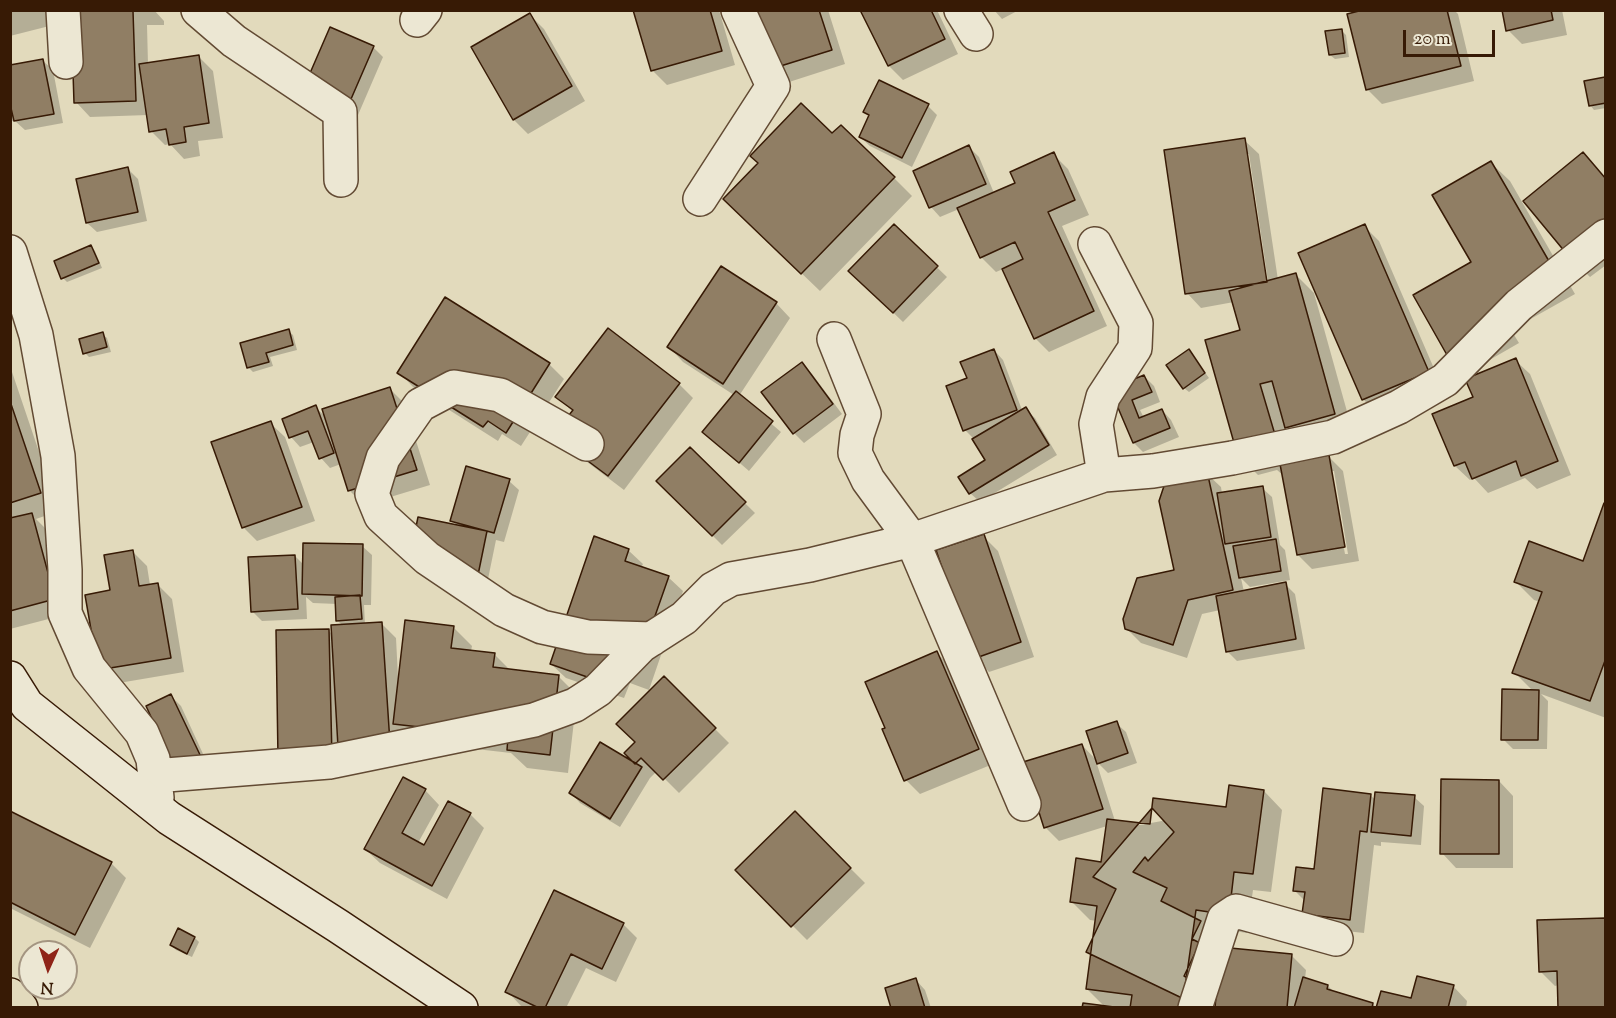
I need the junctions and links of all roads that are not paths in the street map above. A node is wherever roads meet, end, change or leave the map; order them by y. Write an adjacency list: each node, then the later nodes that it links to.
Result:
1 (63, 10): 4 (street)
2 (198, 10): 5 (street)
3 (738, 10): 6 (street)
4 (66, 62)
5 (341, 180)
6 (700, 199)
7 (1605, 236): 14 (street)
8 (1095, 244): 14 (street)
9 (10, 252): 12 (street)
10 (10, 330): 12 (street)
11 (834, 339): 15 (street)
12 (46, 387): 18 (street)
13 (587, 444): 16 (street)
14 (1104, 475): 15 (street)
15 (912, 540): 16 (street); 19 (street)
16 (652, 639): 18 (street)
17 (10, 678): 20 (street)
18 (154, 776): 20 (street)
19 (1024, 804)
20 (158, 809): 24 (street)
21 (1336, 939): 25 (street)
22 (10, 995): 23 (main road)
23 (21, 1008)
24 (461, 1008)
25 (1195, 1008)

